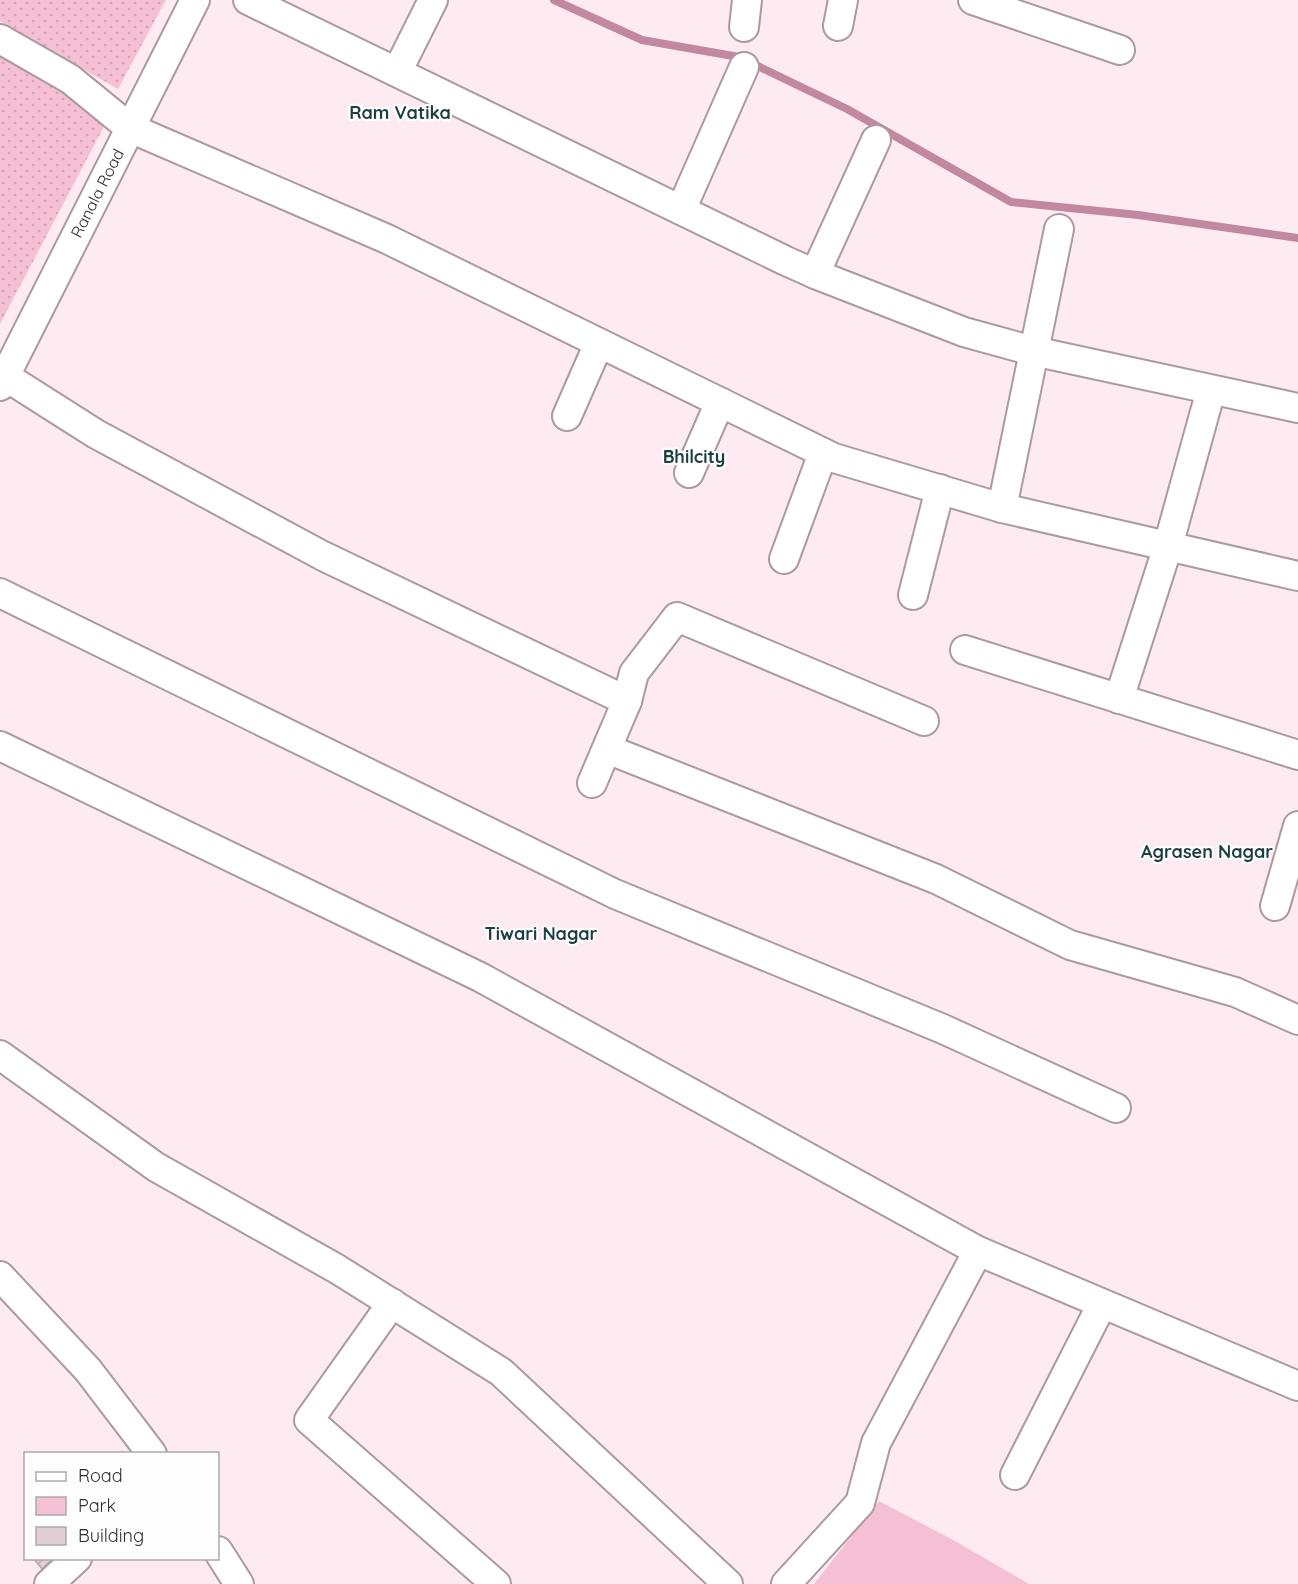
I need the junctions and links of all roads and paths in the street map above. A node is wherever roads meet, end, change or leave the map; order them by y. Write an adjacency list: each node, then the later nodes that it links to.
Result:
1 (195, 0): 9 (street, Ranala Road)
2 (248, 0): 8 (street)
3 (433, 0): 8 (street)
4 (973, 0): 6 (street)
5 (0, 39): 9 (street)
6 (1120, 50)
7 (744, 67): 11 (street)
8 (397, 72): 11 (street)
9 (130, 128): 14 (street); 16 (street, Ranala Road)
10 (876, 140): 13 (street)
11 (681, 210): 13 (street)
12 (1059, 229): 15 (street)
13 (815, 274): 15 (street)
14 (599, 343): 18 (street); 20 (street)
15 (1033, 351): 17 (street); 24 (street)
16 (2, 378): 32 (street)
17 (1210, 390): 19 (street); 25 (street)
18 (720, 402): 21 (street); 22 (street)
19 (1298, 408)
20 (567, 416)
21 (823, 453): 23 (street); 26 (street)
22 (690, 473)
23 (939, 489): 24 (street); 29 (street)
24 (1002, 508): 25 (street)
25 (1168, 546): 27 (street); 31 (street)
26 (784, 559)
27 (1298, 576)
28 (0, 593): 42 (street)
29 (913, 595)
30 (965, 650): 31 (street)
31 (1119, 699): 36 (street)
32 (627, 700): 33 (street); 35 (street)
33 (924, 721)
34 (0, 746): 43 (street)
35 (606, 749): 37 (street); 40 (street)
36 (1298, 755)
37 (592, 783)
38 (1298, 826): 39 (street)
39 (1275, 906)
40 (1298, 1020)
41 (0, 1055): 45 (street)
42 (1116, 1108)
43 (978, 1251): 46 (street); 56 (street)
44 (1, 1278): 48 (street)
45 (392, 1303): 54 (street); 55 (street)
46 (1102, 1304): 47 (street); 49 (street)
47 (1298, 1386)
48 (150, 1452)
49 (1015, 1475)
50 (219, 1553): 53 (street)
51 (75, 1560): 52 (street)
52 (49, 1584)
53 (239, 1584)
54 (496, 1584)
55 (728, 1584)
56 (786, 1584)

